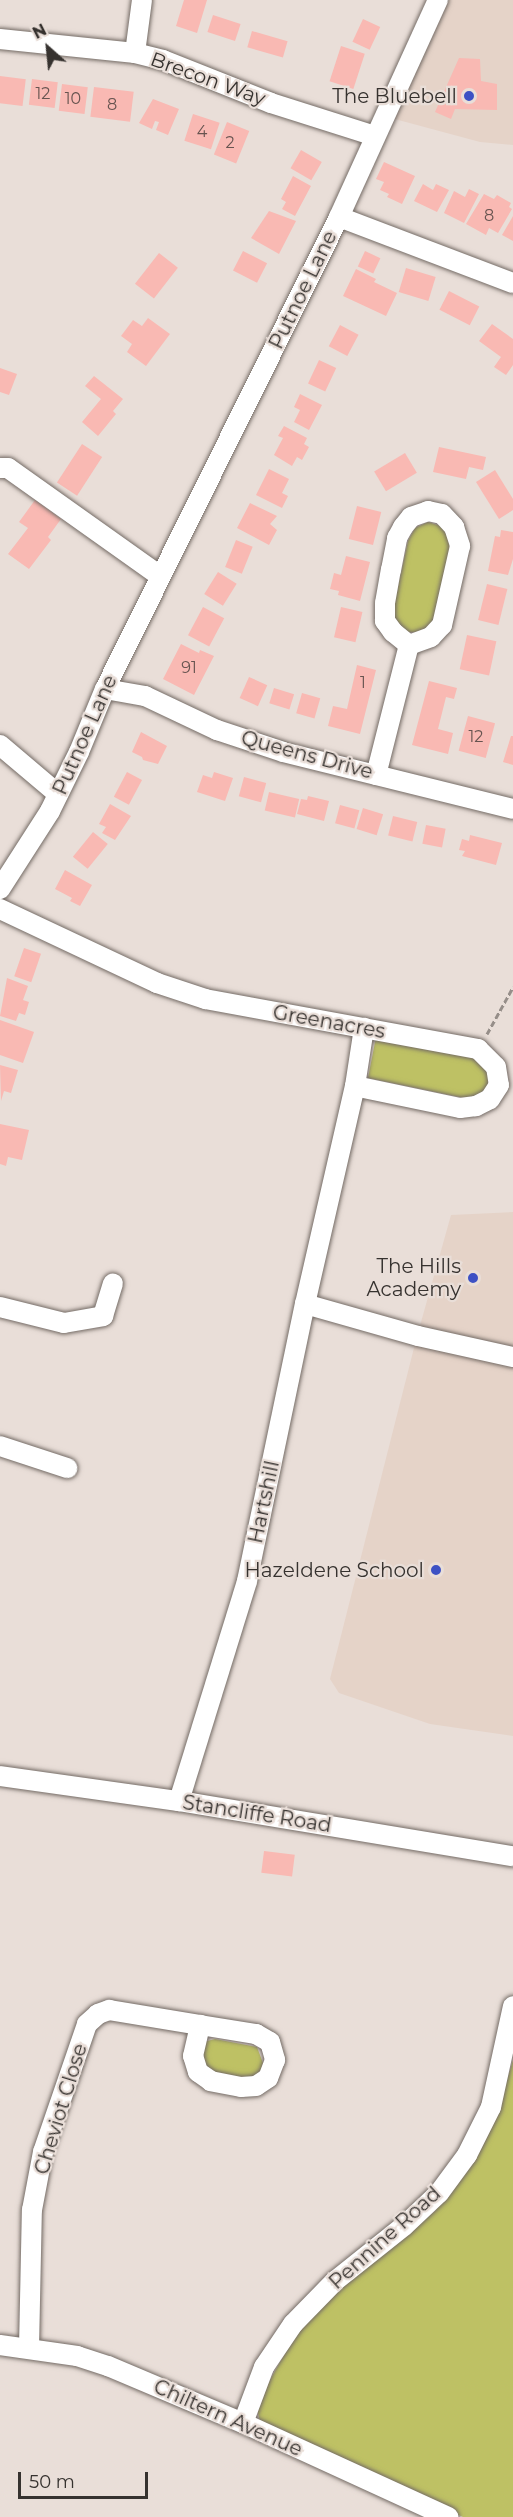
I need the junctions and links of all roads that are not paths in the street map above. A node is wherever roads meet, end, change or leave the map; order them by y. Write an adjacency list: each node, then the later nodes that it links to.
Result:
1 (142, 0): 4 (street)
2 (438, 0): 5 (street, Putnoe Lane)
3 (0, 39): 4 (street, Brecon Way)
4 (135, 53): 5 (street, Brecon Way)
5 (375, 136): 6 (street, Putnoe Lane)
6 (339, 217): 7 (street); 9 (street, Putnoe Lane)
7 (513, 283)
8 (0, 468): 9 (street)
9 (160, 576): 11 (street, Putnoe Lane)
10 (409, 645): 10 (street); 13 (street)
11 (105, 689): 13 (street, Queens Drive); 14 (street, Putnoe Lane)
12 (0, 744): 14 (street)
13 (376, 775): 15 (street, Queens Drive)
14 (58, 794): 16 (street, Putnoe Lane)
15 (513, 809)
16 (0, 889)
17 (0, 909): 18 (street, Greenacres)
18 (364, 1028): 19 (street, Hartshill); 19 (street, Greenacres)
19 (355, 1086): 21 (street, Hartshill)
20 (114, 1283): 22 (street)
21 (305, 1304): 23 (street); 27 (street, Hartshill)
22 (0, 1307)
23 (513, 1357)
24 (0, 1446): 25 (street)
25 (67, 1468)
26 (0, 1776): 27 (street, Stancliffe Road)
27 (179, 1801): 28 (street, Stancliffe Road)
28 (513, 1856)
29 (513, 2006): 33 (street, Pennine Road)
30 (200, 2025): 32 (street, Cheviot Close)
31 (0, 2346): 32 (street, Chiltern Avenue)
32 (29, 2348): 33 (street, Chiltern Avenue)
33 (243, 2423): 34 (street, Chiltern Avenue)
34 (448, 2517)

